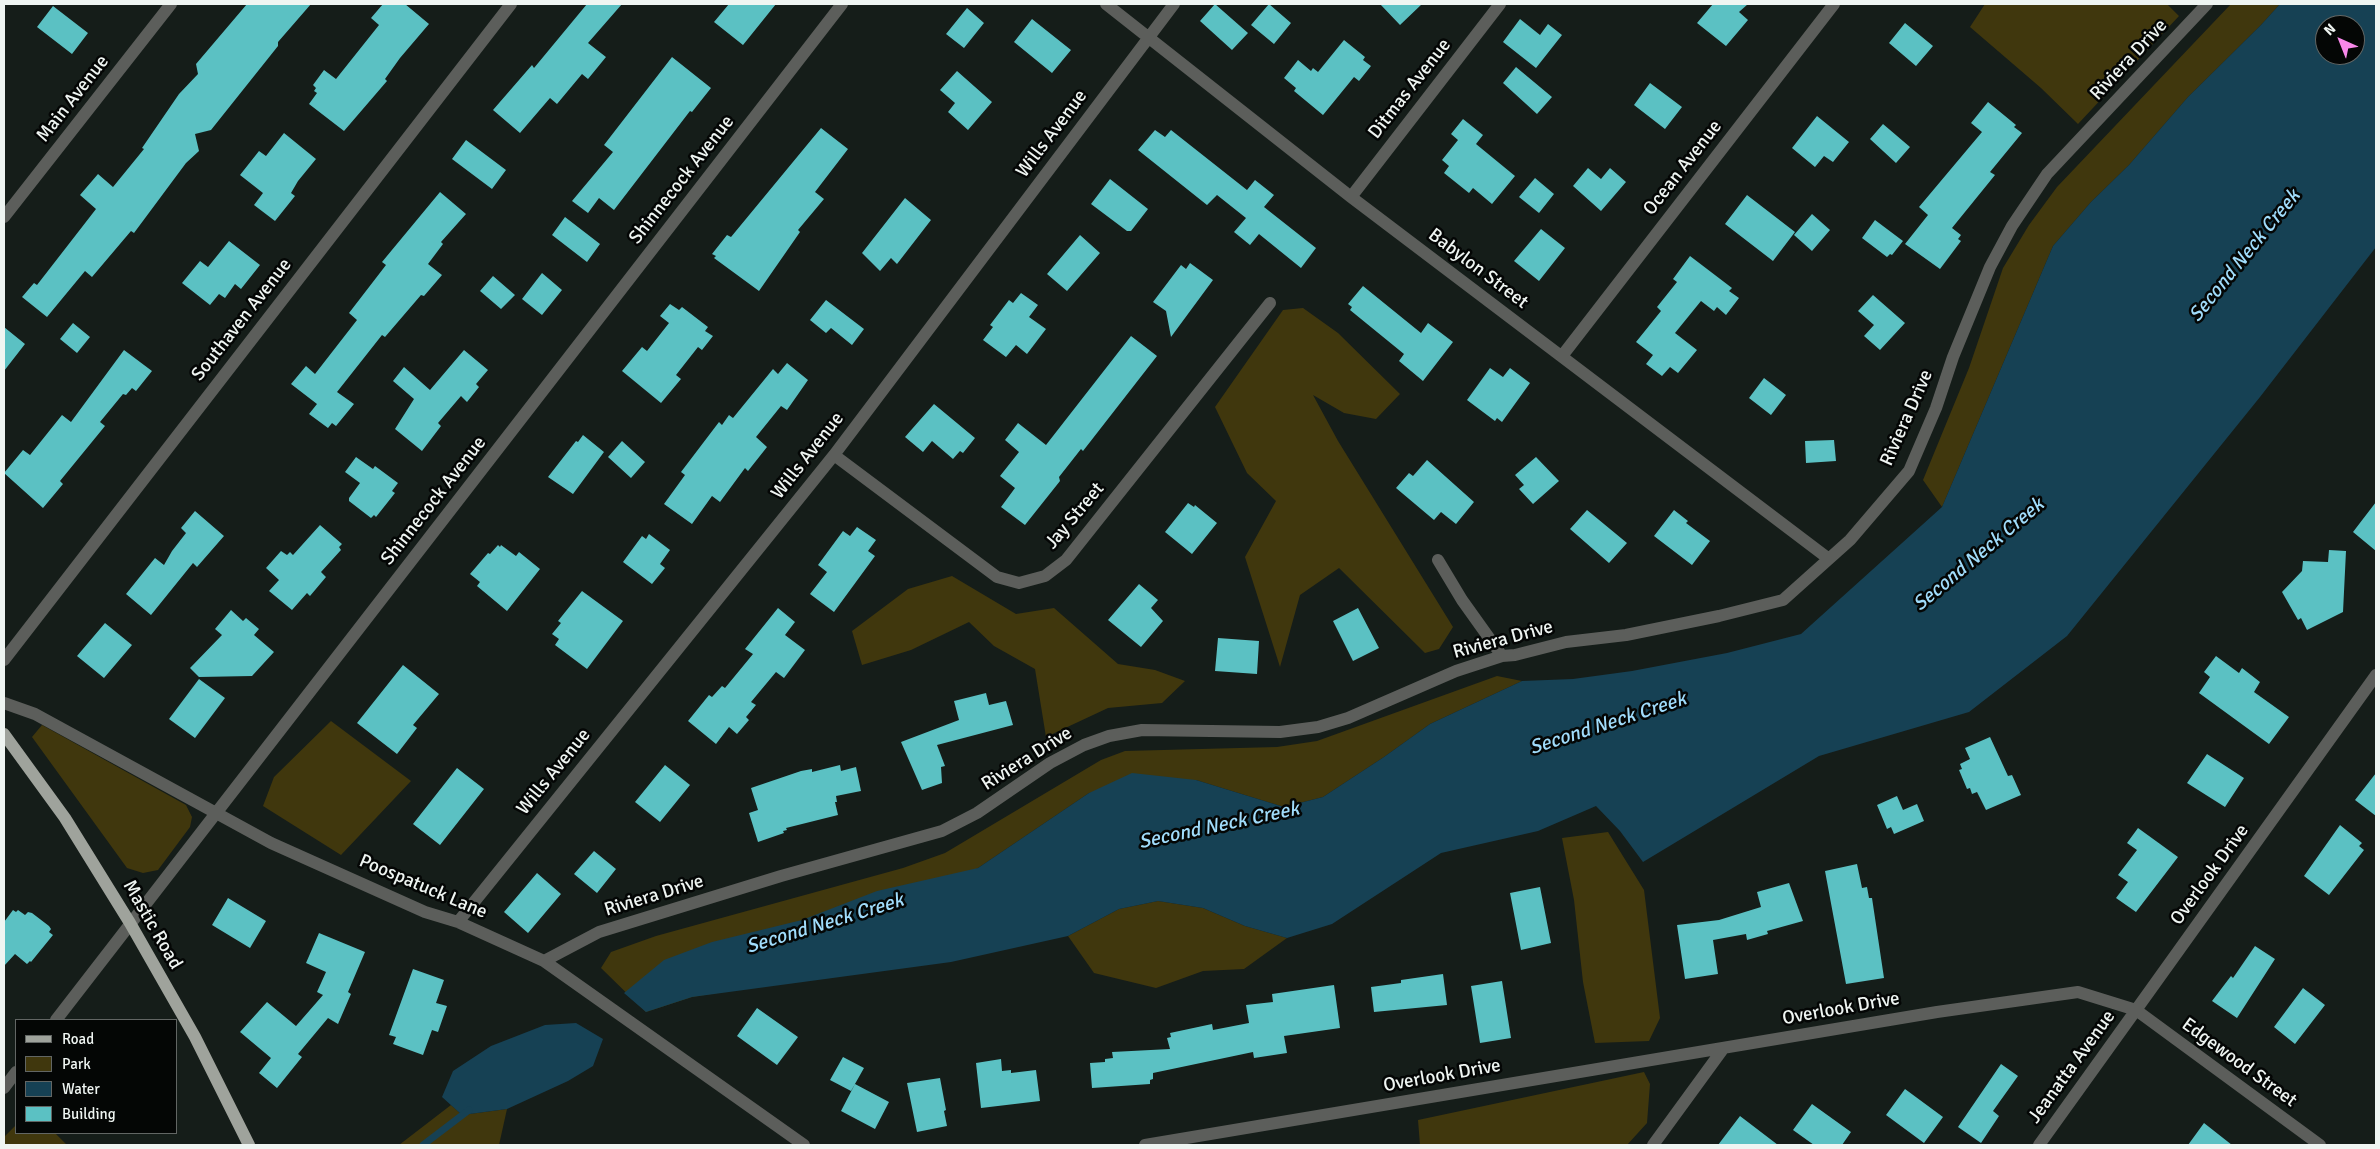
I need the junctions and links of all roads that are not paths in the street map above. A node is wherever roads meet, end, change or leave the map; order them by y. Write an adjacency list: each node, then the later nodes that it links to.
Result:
1 (171, 4): 11 (street, Main Avenue)
2 (511, 4): 18 (street, Southaven Avenue)
3 (842, 4): 22 (street, Shinnecock Avenue)
4 (1106, 4): 9 (street, Babylon Street)
5 (1174, 4): 9 (street, Wills Avenue)
6 (1500, 4): 10 (street, Ditmas Avenue)
7 (1834, 4): 13 (street, Ocean Avenue)
8 (2207, 4): 15 (street, Riviera Drive)
9 (1149, 36): 10 (street, Babylon Street); 14 (street, Wills Avenue)
10 (1351, 197): 13 (street, Babylon Street)
11 (4, 217)
12 (1270, 303): 14 (street, Jay Street)
13 (1562, 356): 15 (street, Babylon Street)
14 (834, 455): 23 (street, Wills Avenue)
15 (1829, 559): 17 (street, Riviera Drive)
16 (1438, 560): 17 (street)
17 (1502, 656): 25 (street, Riviera Drive)
18 (4, 660)
19 (2376, 675): 26 (street, Overlook Drive)
20 (4, 703): 22 (street, Poospatuck Lane)
21 (4, 734): 24 (main road, Mastic Road)
22 (217, 814): 23 (street, Poospatuck Lane); 24 (street, Shinnecock Avenue)
23 (458, 922): 25 (street, Poospatuck Lane)
24 (130, 923): 27 (street, Shinnecock Avenue); 31 (main road, Mastic Road)
25 (544, 961): 32 (street, Poospatuck Lane)
26 (2136, 1010): 28 (street, Overlook Drive); 35 (street, Jeanatta Avenue); 36 (street, Edgewood Street)
27 (57, 1019)
28 (1723, 1048): 33 (street, Overlook Drive); 34 (street)
29 (15, 1073): 30 (street)
30 (4, 1088)
31 (249, 1145)
32 (804, 1145)
33 (1145, 1145)
34 (1653, 1145)
35 (2039, 1145)
36 (2320, 1145)

